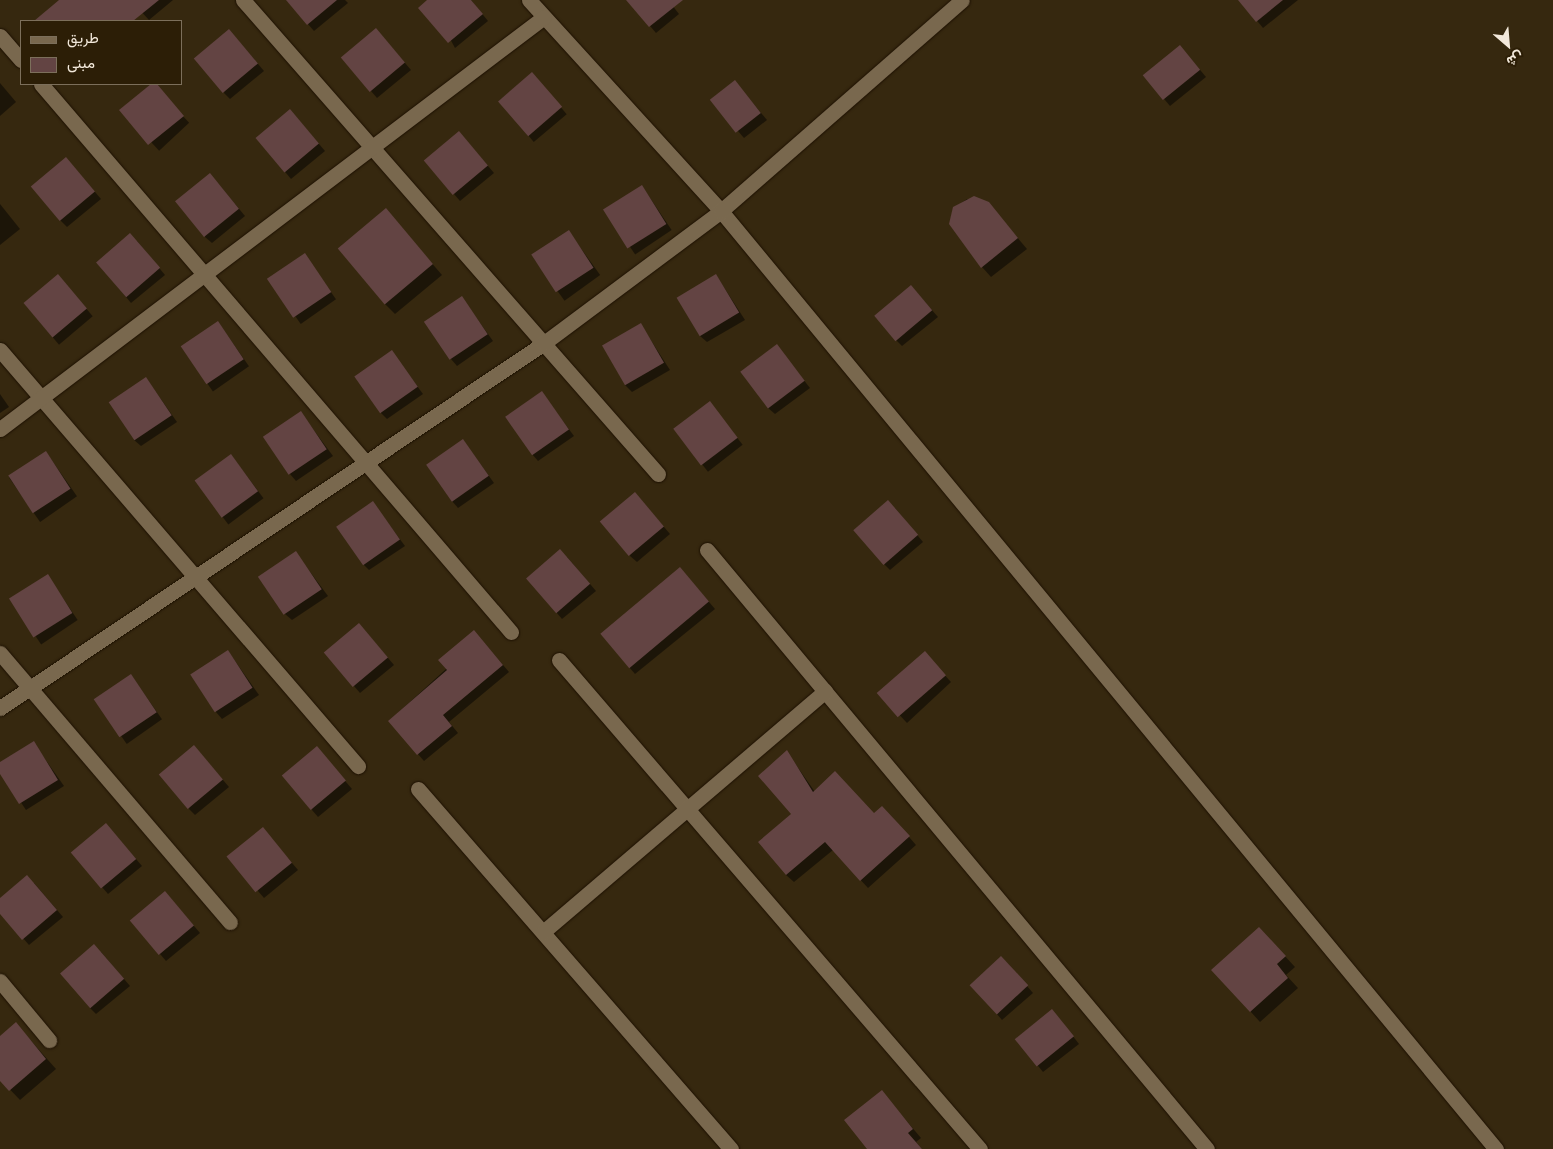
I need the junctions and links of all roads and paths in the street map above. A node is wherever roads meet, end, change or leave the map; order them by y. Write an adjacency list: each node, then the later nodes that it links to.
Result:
1 (244, 0): 8 (street)
2 (529, 0): 4 (street)
3 (962, 0): 9 (street)
4 (544, 17): 8 (street); 9 (street)
5 (0, 36): 6 (street)
6 (20, 59)
7 (42, 85): 10 (street)
8 (372, 148): 10 (street); 11 (street)
9 (721, 211): 11 (street); 35 (street)
10 (205, 274): 13 (street); 15 (street)
11 (544, 343): 15 (street); 16 (street)
12 (0, 350): 13 (street)
13 (41, 398): 14 (street); 18 (street)
14 (0, 429)
15 (365, 463): 18 (street); 19 (street)
16 (658, 474)
17 (707, 550): 23 (street)
18 (195, 577): 22 (street); 25 (street)
19 (511, 632)
20 (0, 653): 22 (street)
21 (559, 660): 27 (street)
22 (30, 688): 24 (street); 28 (street)
23 (825, 691): 27 (street); 32 (street)
24 (0, 708)
25 (358, 766)
26 (418, 789): 29 (street)
27 (690, 808): 29 (street); 34 (street)
28 (230, 922)
29 (544, 932): 33 (street)
30 (0, 981): 31 (street)
31 (50, 1040)
32 (1203, 1147)
33 (730, 1149)
34 (980, 1149)
35 (1496, 1149)

